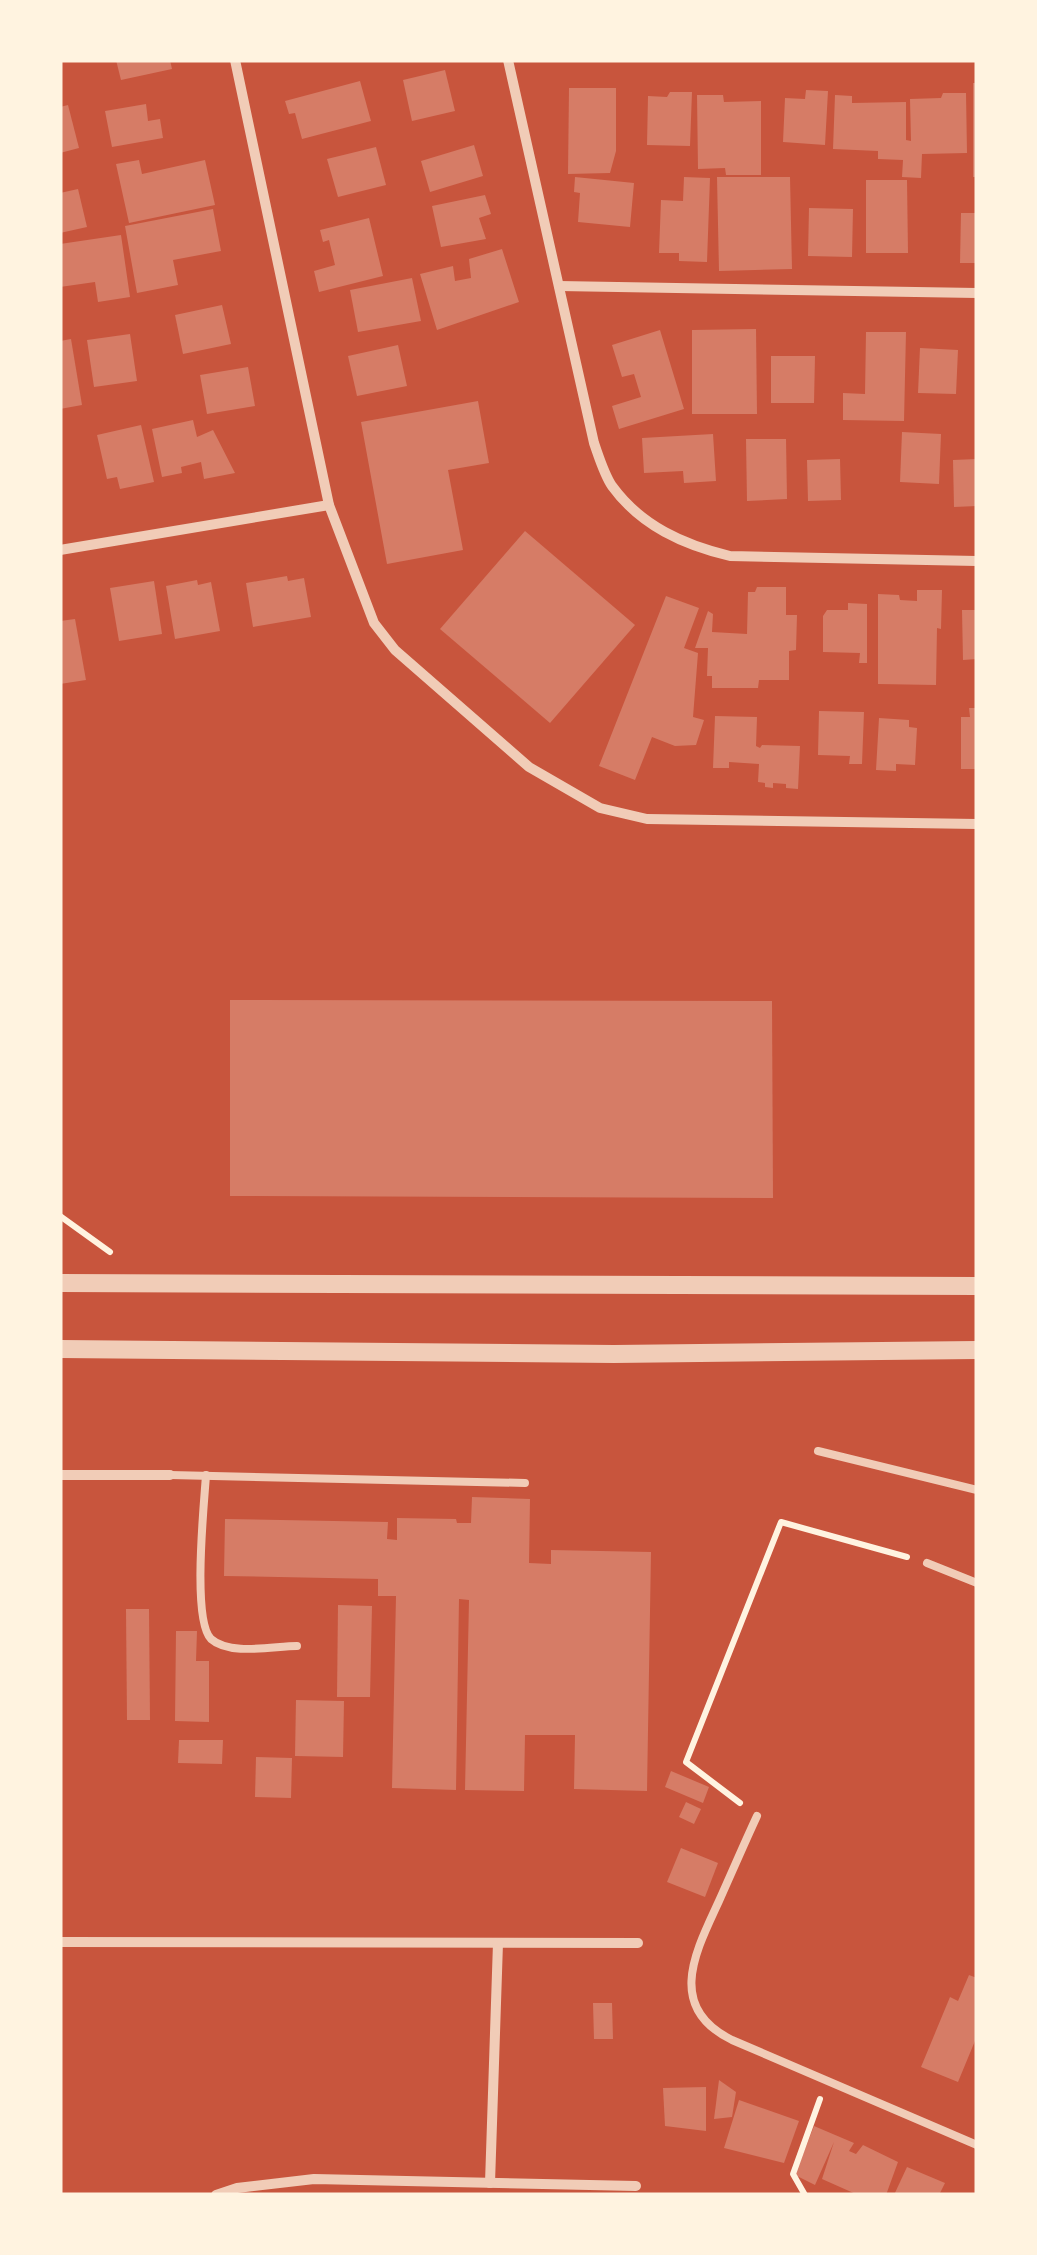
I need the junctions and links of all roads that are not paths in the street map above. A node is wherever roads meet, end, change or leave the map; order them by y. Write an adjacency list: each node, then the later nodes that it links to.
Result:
1 (234, 60): 5 (street)
2 (508, 60): 3 (street)
3 (559, 286): 4 (street); 7 (street)
4 (977, 292)
5 (329, 504): 6 (street); 8 (street)
6 (60, 550)
7 (977, 562)
8 (977, 824)
9 (60, 1283): 10 (street)
10 (977, 1286)
11 (60, 1349): 12 (street)
12 (977, 1350)
13 (818, 1452): 18 (lane)
14 (206, 1474): 16 (lane); 17 (lane); 21 (lane)
15 (60, 1475): 16 (street)
16 (170, 1475)
17 (525, 1483)
18 (977, 1490)
19 (927, 1563): 20 (lane)
20 (977, 1583)
21 (297, 1646)
22 (757, 1816): 26 (lane)
23 (60, 1942): 24 (street)
24 (498, 1943): 25 (street); 27 (street)
25 (638, 1943)
26 (977, 2145)
27 (490, 2183): 28 (street); 29 (street)
28 (636, 2186)
29 (216, 2195)

